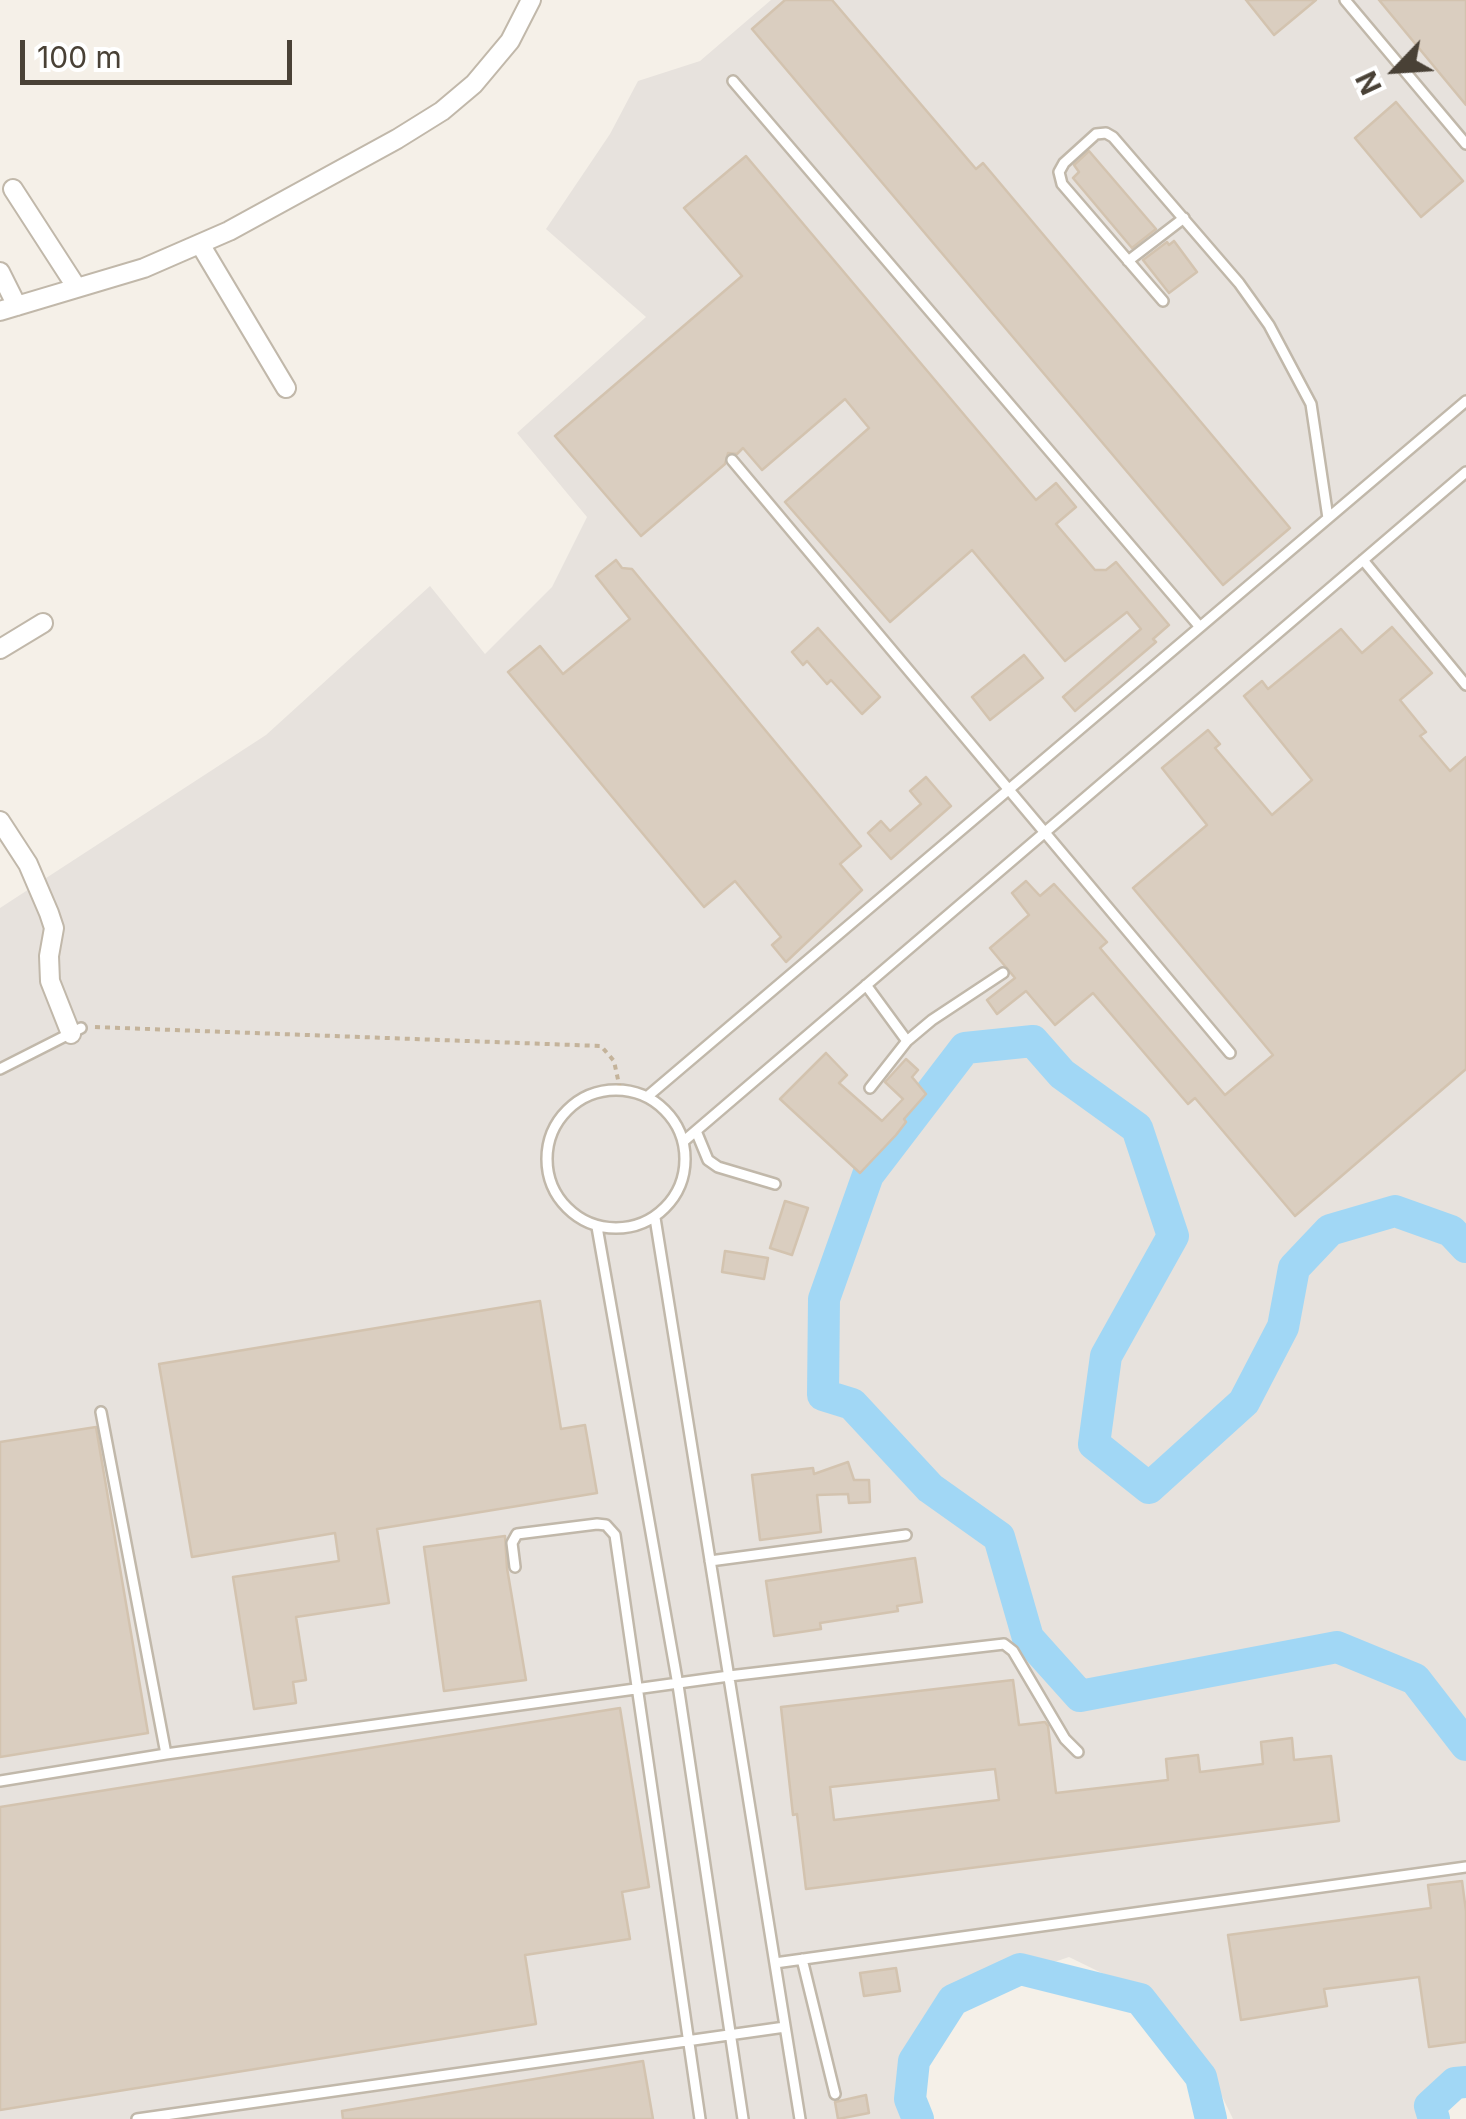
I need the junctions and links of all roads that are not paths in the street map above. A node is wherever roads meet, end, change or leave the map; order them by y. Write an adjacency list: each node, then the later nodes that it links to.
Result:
1 (532, 0): 7 (street)
2 (1345, 0): 4 (lane)
3 (733, 81): 20 (lane)
4 (1466, 144)
5 (14, 190): 10 (street)
6 (1184, 218): 8 (lane); 8 (lane); 17 (lane)
7 (200, 244): 10 (street); 13 (street)
8 (1128, 261): 11 (lane)
9 (0, 272): 12 (street)
10 (77, 288): 12 (street)
11 (1163, 301)
12 (9, 309)
13 (286, 388)
14 (1466, 401): 17 (lane)
15 (732, 460): 23 (lane)
16 (1466, 472): 18 (lane)
17 (1328, 518): 20 (lane)
18 (1363, 560): 22 (lane); 25 (lane)
19 (43, 622): 21 (street)
20 (1200, 628): 23 (lane)
21 (0, 649)
22 (1466, 685)
23 (1009, 790): 25 (lane); 33 (lane)
24 (0, 821): 28 (street)
25 (1045, 832): 27 (lane); 30 (lane)
26 (1003, 972): 29 (lane)
27 (866, 985): 29 (lane); 34 (lane)
28 (76, 1031): 31 (lane)
29 (907, 1041): 32 (lane)
30 (1230, 1053)
31 (0, 1069)
32 (870, 1088)
33 (648, 1096): 35 (lane); 38 (lane)
34 (696, 1130): 35 (lane); 36 (lane)
35 (684, 1141): 37 (lane)
36 (775, 1184)
37 (655, 1218): 38 (lane); 41 (lane)
38 (596, 1226): 44 (lane)
39 (101, 1412): 47 (lane)
40 (906, 1535): 41 (lane)
41 (710, 1561): 43 (lane)
42 (514, 1567): 45 (lane)
43 (729, 1676): 44 (lane); 46 (lane); 51 (lane)
44 (678, 1684): 45 (lane); 53 (lane)
45 (636, 1691): 47 (lane); 54 (lane)
46 (1078, 1752)
47 (166, 1754): 48 (lane)
48 (0, 1782)
49 (1466, 1868): 50 (lane)
50 (802, 1960): 51 (lane); 55 (lane)
51 (775, 1963): 52 (lane)
52 (785, 2027): 53 (lane); 59 (lane)
53 (729, 2036): 54 (lane); 58 (lane)
54 (689, 2041): 56 (lane); 57 (lane)
55 (835, 2094)
56 (137, 2119)
57 (700, 2119)
58 (743, 2119)
59 (800, 2119)

